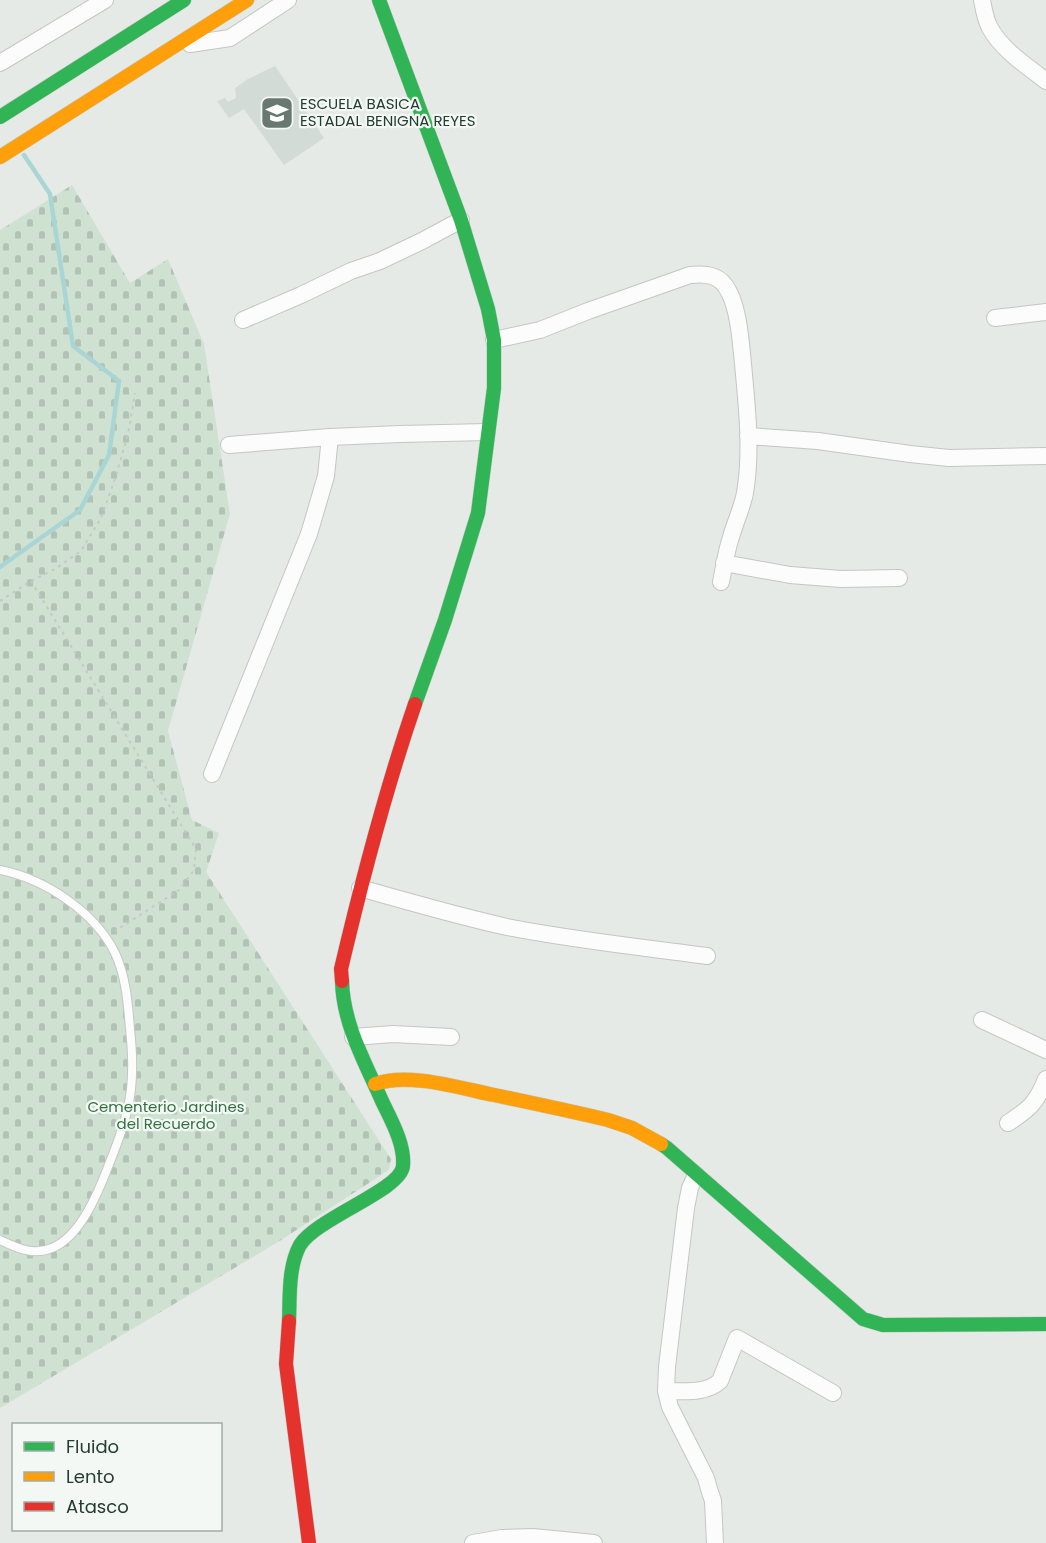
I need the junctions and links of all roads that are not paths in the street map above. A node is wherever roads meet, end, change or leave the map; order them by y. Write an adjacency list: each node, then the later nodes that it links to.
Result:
1 (105, 0): 8 (street)
2 (184, 0): 10 (main road)
3 (247, 0): 7 (main road)
4 (288, 0): 7 (street)
5 (379, 0): 12 (main road)
6 (982, 0): 9 (street)
7 (174, 46): 11 (main road)
8 (0, 63)
9 (1046, 81)
10 (3, 115)
11 (5, 154)
12 (461, 220): 15 (street); 16 (main road)
13 (1046, 312): 14 (street)
14 (995, 318)
15 (243, 320)
16 (494, 340): 17 (main road); 18 (street)
17 (487, 432): 19 (street); 27 (main road)
18 (748, 436): 21 (street); 22 (street)
19 (330, 437): 20 (street); 25 (street)
20 (229, 445)
21 (1046, 456)
22 (724, 563): 23 (street); 24 (street)
23 (899, 578)
24 (721, 582)
25 (212, 774)
26 (0, 870): 37 (lane)
27 (360, 888): 28 (street); 30 (main road)
28 (707, 956)
29 (982, 1020): 32 (street)
30 (353, 1037): 31 (street); 34 (main road)
31 (451, 1037)
32 (1046, 1050)
33 (1046, 1080): 35 (street)
34 (375, 1084): 36 (main road); 41 (main road)
35 (1008, 1123)
36 (696, 1174): 38 (main road); 39 (street)
37 (0, 1240)
38 (1046, 1324)
39 (666, 1391): 40 (street); 44 (street)
40 (833, 1393)
41 (309, 1543)
42 (473, 1543): 43 (street)
43 (594, 1543)
44 (715, 1543)

